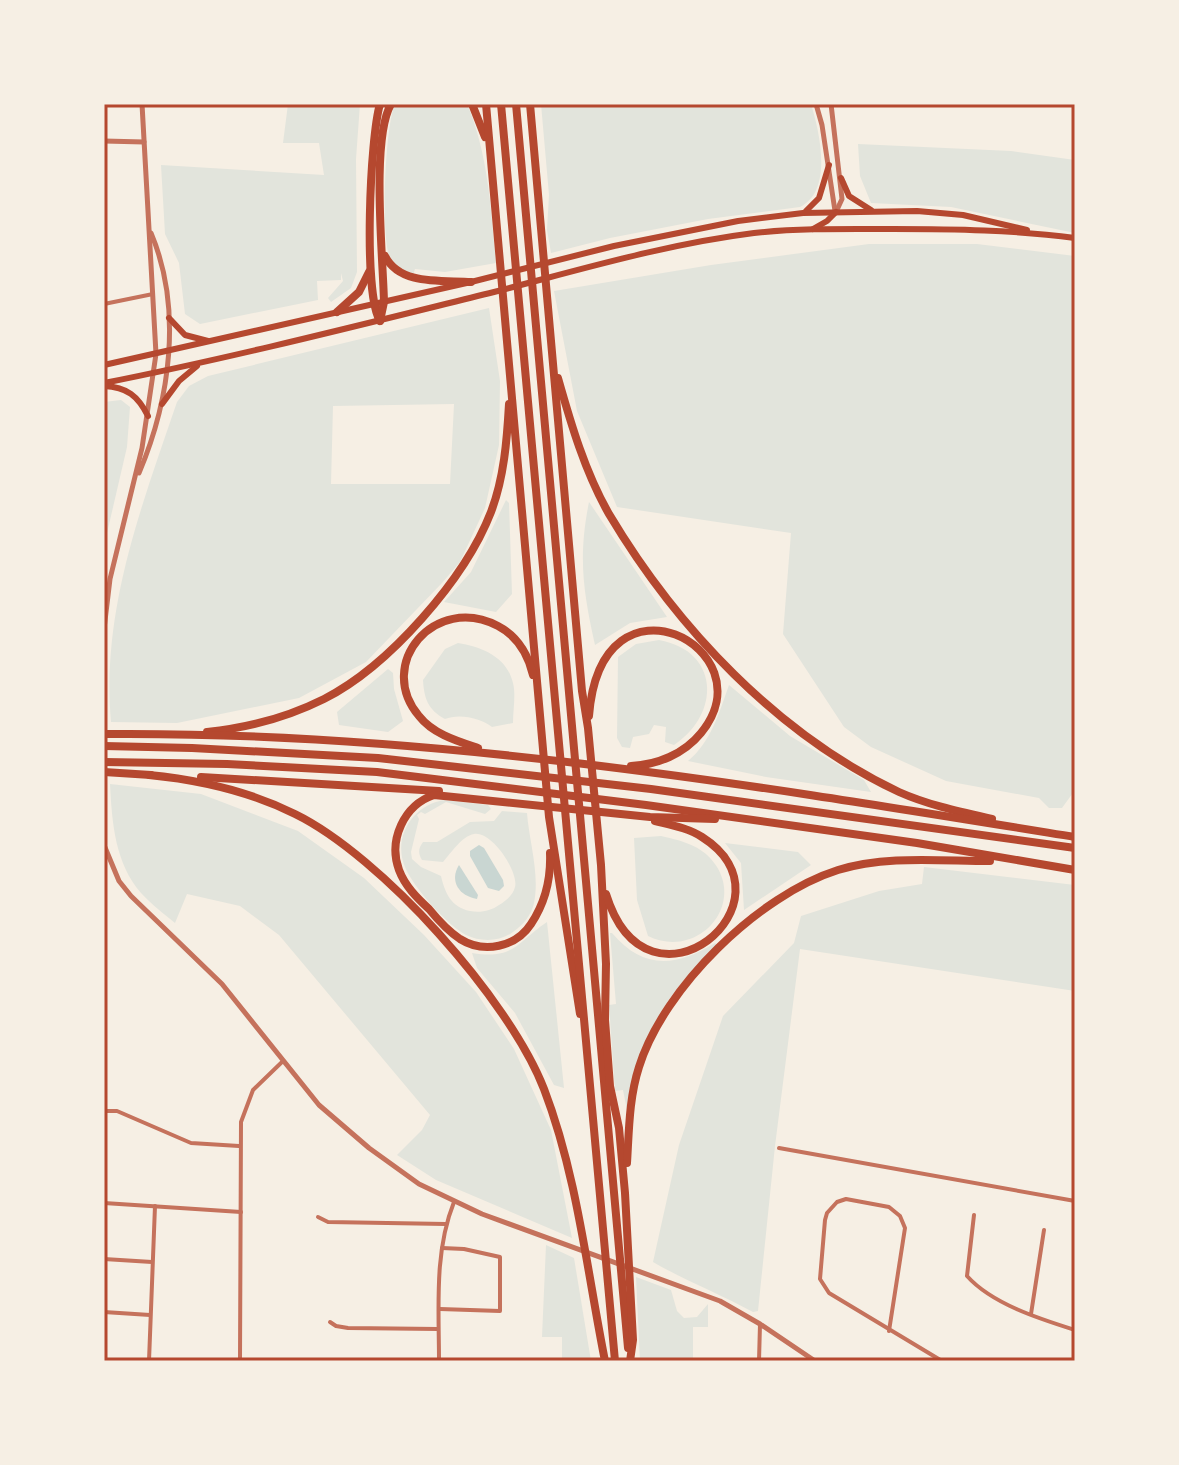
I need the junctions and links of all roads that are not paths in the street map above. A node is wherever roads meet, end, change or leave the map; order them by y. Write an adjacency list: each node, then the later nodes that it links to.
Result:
1 (142, 104): 12 (street)
2 (380, 104): 25 (highway)
3 (391, 104): 24 (highway)
4 (472, 104): 13 (highway)
5 (486, 104): 13 (highway)
6 (501, 104): 69 (highway)
7 (516, 104): 101 (highway)
8 (530, 104): 37 (highway)
9 (816, 104): 14 (street)
10 (831, 104): 15 (street)
11 (104, 141): 12 (street)
12 (144, 142): 21 (street)
13 (490, 153): 42 (highway)
14 (829, 165): 17 (street); 18 (main road)
15 (841, 178): 16 (main road); 17 (street)
16 (874, 211): 17 (main road); 22 (main road)
17 (836, 212): 18 (main road); 19 (main road); 20 (main road)
18 (803, 213): 26 (main road)
19 (845, 229): 20 (main road); 22 (main road)
20 (812, 230): 33 (main road)
21 (151, 233): 27 (street); 32 (street)
22 (1043, 233): 23 (main road)
23 (1075, 238)
24 (383, 252): 26 (highway); 28 (highway)
25 (371, 268): 30 (highway); 31 (highway)
26 (471, 282): 28 (main road)
27 (153, 294): 29 (street); 36 (street)
28 (384, 302): 30 (main road); 33 (highway)
29 (104, 304)
30 (373, 304): 31 (main road); 33 (highway)
31 (337, 312): 34 (main road)
32 (169, 318): 34 (main road); 35 (street)
33 (380, 321): 38 (main road)
34 (212, 341): 35 (main road)
35 (169, 351): 36 (main road); 40 (street)
36 (156, 354): 39 (main road); 41 (street)
37 (552, 354): 49 (highway); 62 (highway)
38 (198, 364): 40 (main road); 44 (main road)
39 (104, 365)
40 (167, 370): 41 (main road); 44 (street)
41 (154, 373): 43 (main road); 45 (street)
42 (511, 379): 48 (highway); 51 (highway)
43 (104, 384): 45 (main road)
44 (162, 404): 46 (street)
45 (148, 416): 46 (street)
46 (133, 486): 47 (street)
47 (104, 629)
48 (540, 705): 53 (highway); 60 (highway)
49 (588, 728): 55 (highway); 67 (highway)
50 (104, 734): 51 (highway)
51 (176, 734): 53 (highway)
52 (104, 746): 65 (highway)
53 (490, 753): 55 (highway)
54 (104, 762): 61 (highway)
55 (605, 766): 62 (highway)
56 (104, 772): 57 (highway)
57 (149, 775): 58 (highway); 99 (highway)
58 (534, 804): 59 (highway); 60 (highway)
59 (607, 812): 61 (highway); 67 (highway)
60 (549, 817): 69 (highway)
61 (756, 821): 66 (highway)
62 (1027, 830): 63 (highway)
63 (1075, 837)
64 (104, 845): 70 (street)
65 (1075, 848)
66 (1011, 860): 68 (highway); 74 (highway)
67 (601, 865): 74 (highway)
68 (1075, 870)
69 (586, 1042): 100 (highway)
70 (282, 1062): 72 (street); 76 (street)
71 (104, 1111): 72 (street)
72 (239, 1146): 79 (street)
73 (779, 1148): 75 (street)
74 (625, 1193): 101 (highway)
75 (1075, 1201)
76 (454, 1202): 82 (street); 92 (street)
77 (104, 1203): 78 (street)
78 (155, 1206): 79 (street); 86 (street)
79 (241, 1212): 97 (street)
80 (974, 1215): 89 (street)
81 (318, 1217): 82 (street)
82 (446, 1224): 84 (street)
83 (1044, 1230): 89 (street)
84 (442, 1248): 87 (street); 87 (street)
85 (104, 1259): 86 (street)
86 (152, 1262): 90 (street)
87 (440, 1309): 93 (street)
88 (104, 1312): 90 (street)
89 (1031, 1314): 94 (street)
90 (150, 1315): 96 (street)
91 (330, 1322): 93 (street)
92 (760, 1324): 102 (street); 103 (street)
93 (439, 1329): 98 (street)
94 (1075, 1330)
95 (889, 1331): 95 (street); 104 (street)
96 (149, 1361)
97 (240, 1361)
98 (439, 1361)
99 (605, 1361)
100 (615, 1361)
101 (630, 1361)
102 (759, 1361)
103 (815, 1361)
104 (942, 1361)

